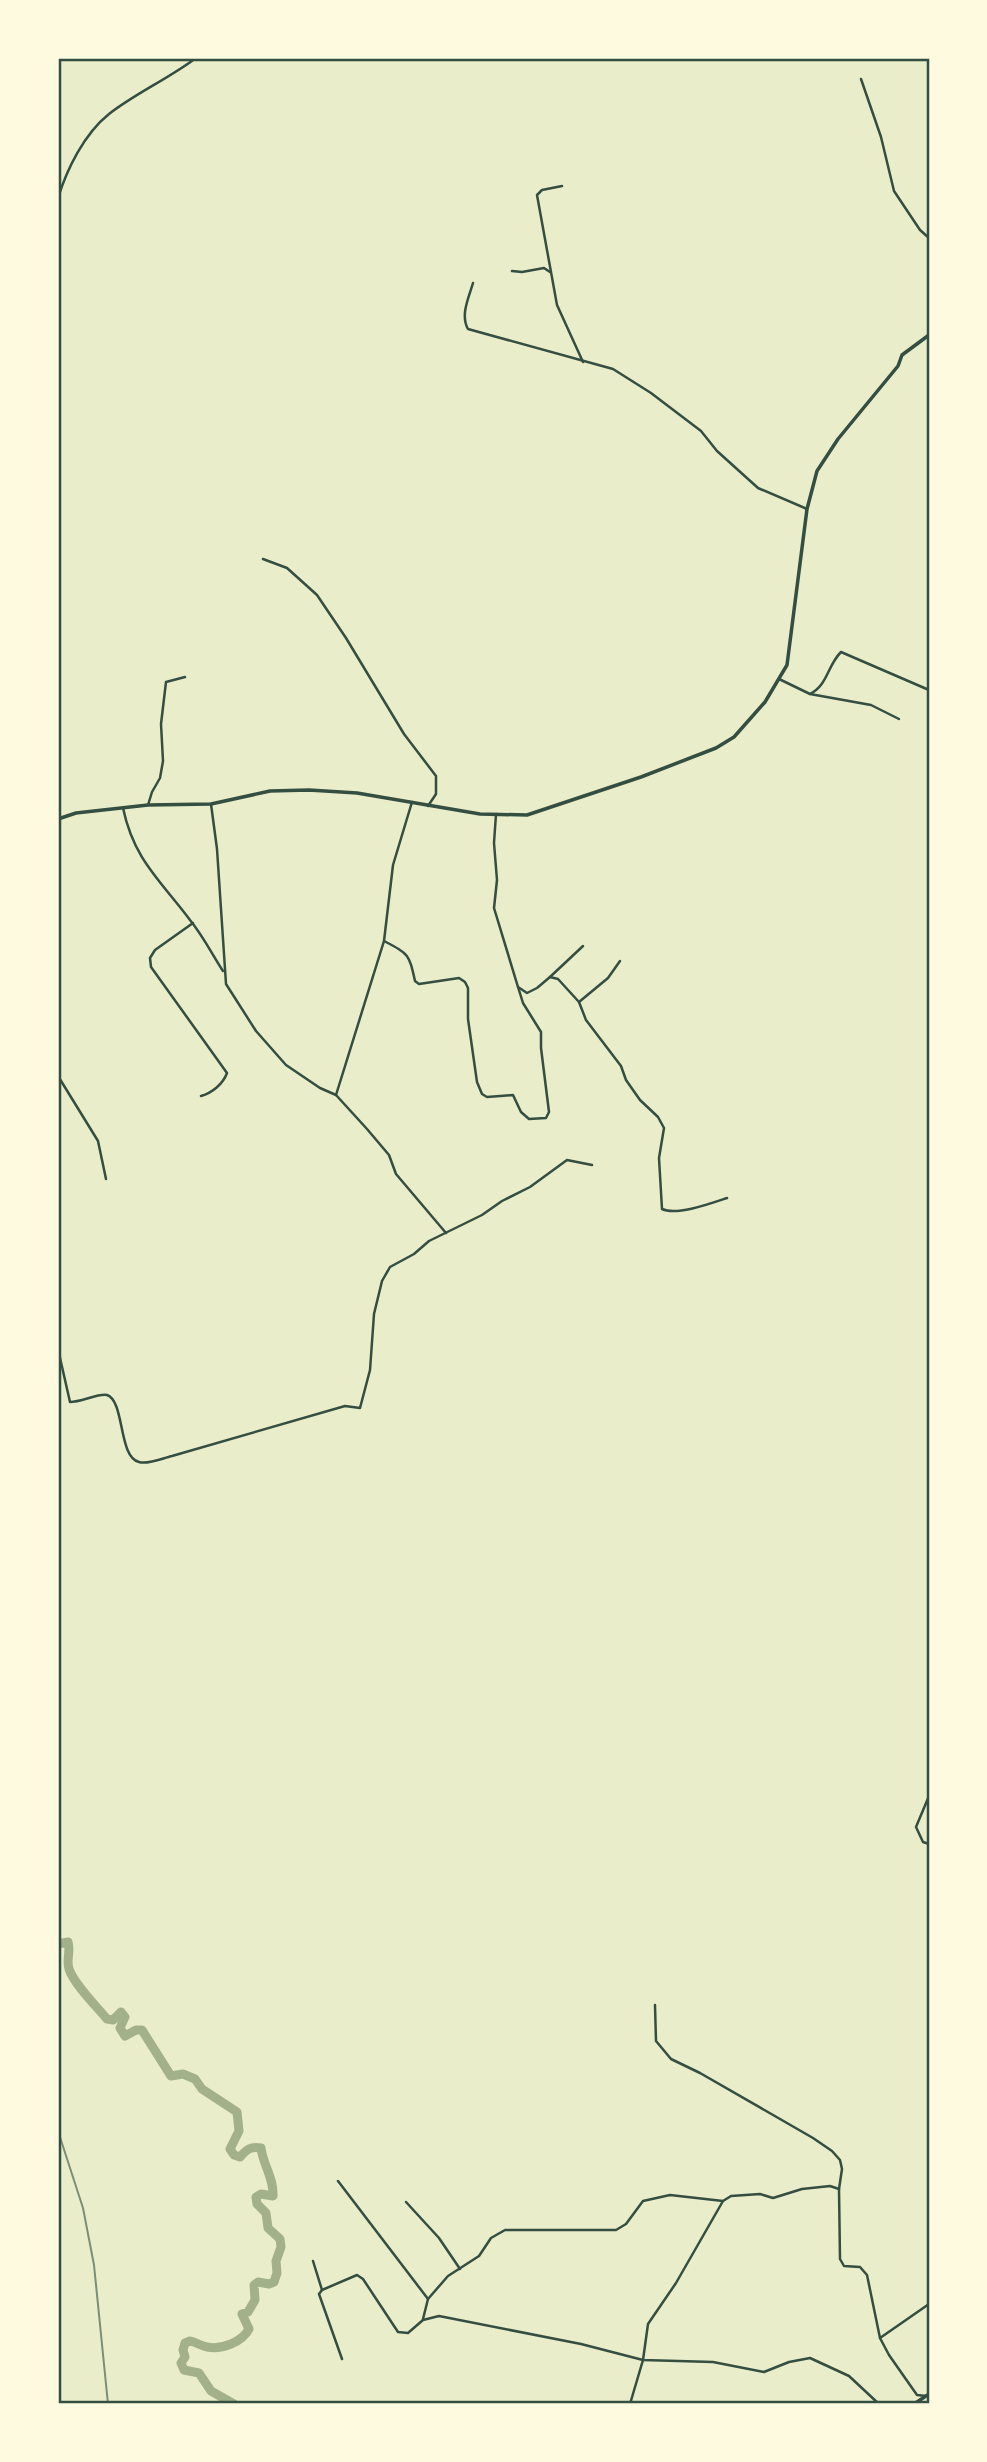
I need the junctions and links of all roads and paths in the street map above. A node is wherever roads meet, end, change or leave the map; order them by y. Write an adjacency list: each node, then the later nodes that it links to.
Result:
1 (196, 58): 4 (street)
2 (861, 79): 5 (street)
3 (562, 186): 7 (street)
4 (58, 198)
5 (929, 238)
6 (512, 271): 7 (street)
7 (550, 272): 10 (street)
8 (473, 283): 10 (street)
9 (929, 334): 11 (street)
10 (583, 362): 11 (street)
11 (807, 509): 14 (street)
12 (263, 559): 21 (street)
13 (185, 677): 20 (street)
14 (779, 679): 16 (street); 23 (street)
15 (929, 690): 16 (street)
16 (810, 694): 17 (street)
17 (899, 719)
18 (412, 802): 19 (street); 21 (street); 26 (street)
19 (211, 803): 20 (street); 29 (street)
20 (148, 805): 22 (street)
21 (428, 806): 23 (street)
22 (123, 808): 24 (street); 25 (street)
23 (496, 814): 31 (street)
24 (58, 819)
25 (193, 923): 29 (street); 35 (street)
26 (384, 941): 31 (street); 34 (street)
27 (583, 947): 30 (street)
28 (620, 961): 32 (street)
29 (225, 974): 34 (street)
30 (550, 977): 31 (street); 32 (street)
31 (518, 986)
32 (579, 1002): 38 (street)
33 (58, 1076): 37 (street)
34 (336, 1095): 39 (street)
35 (201, 1096)
36 (592, 1165): 39 (street)
37 (106, 1179)
38 (727, 1198)
39 (446, 1233): 40 (street)
40 (58, 1349)
41 (929, 1796): 42 (street)
42 (929, 1844)
43 (655, 2005): 45 (street)
44 (338, 2181): 51 (street)
45 (839, 2189): 46 (street); 54 (street)
46 (723, 2201): 49 (street); 56 (street)
47 (406, 2202): 49 (street)
48 (313, 2261): 50 (street)
49 (460, 2269): 51 (street)
50 (322, 2290): 53 (street); 55 (street)
51 (428, 2299): 53 (street)
52 (929, 2304): 54 (street)
53 (423, 2320): 56 (street)
54 (880, 2338): 57 (street)
55 (342, 2359)
56 (643, 2360): 58 (street); 59 (street)
57 (928, 2395): 60 (street)
58 (630, 2404)
59 (878, 2404)
60 (914, 2404)

